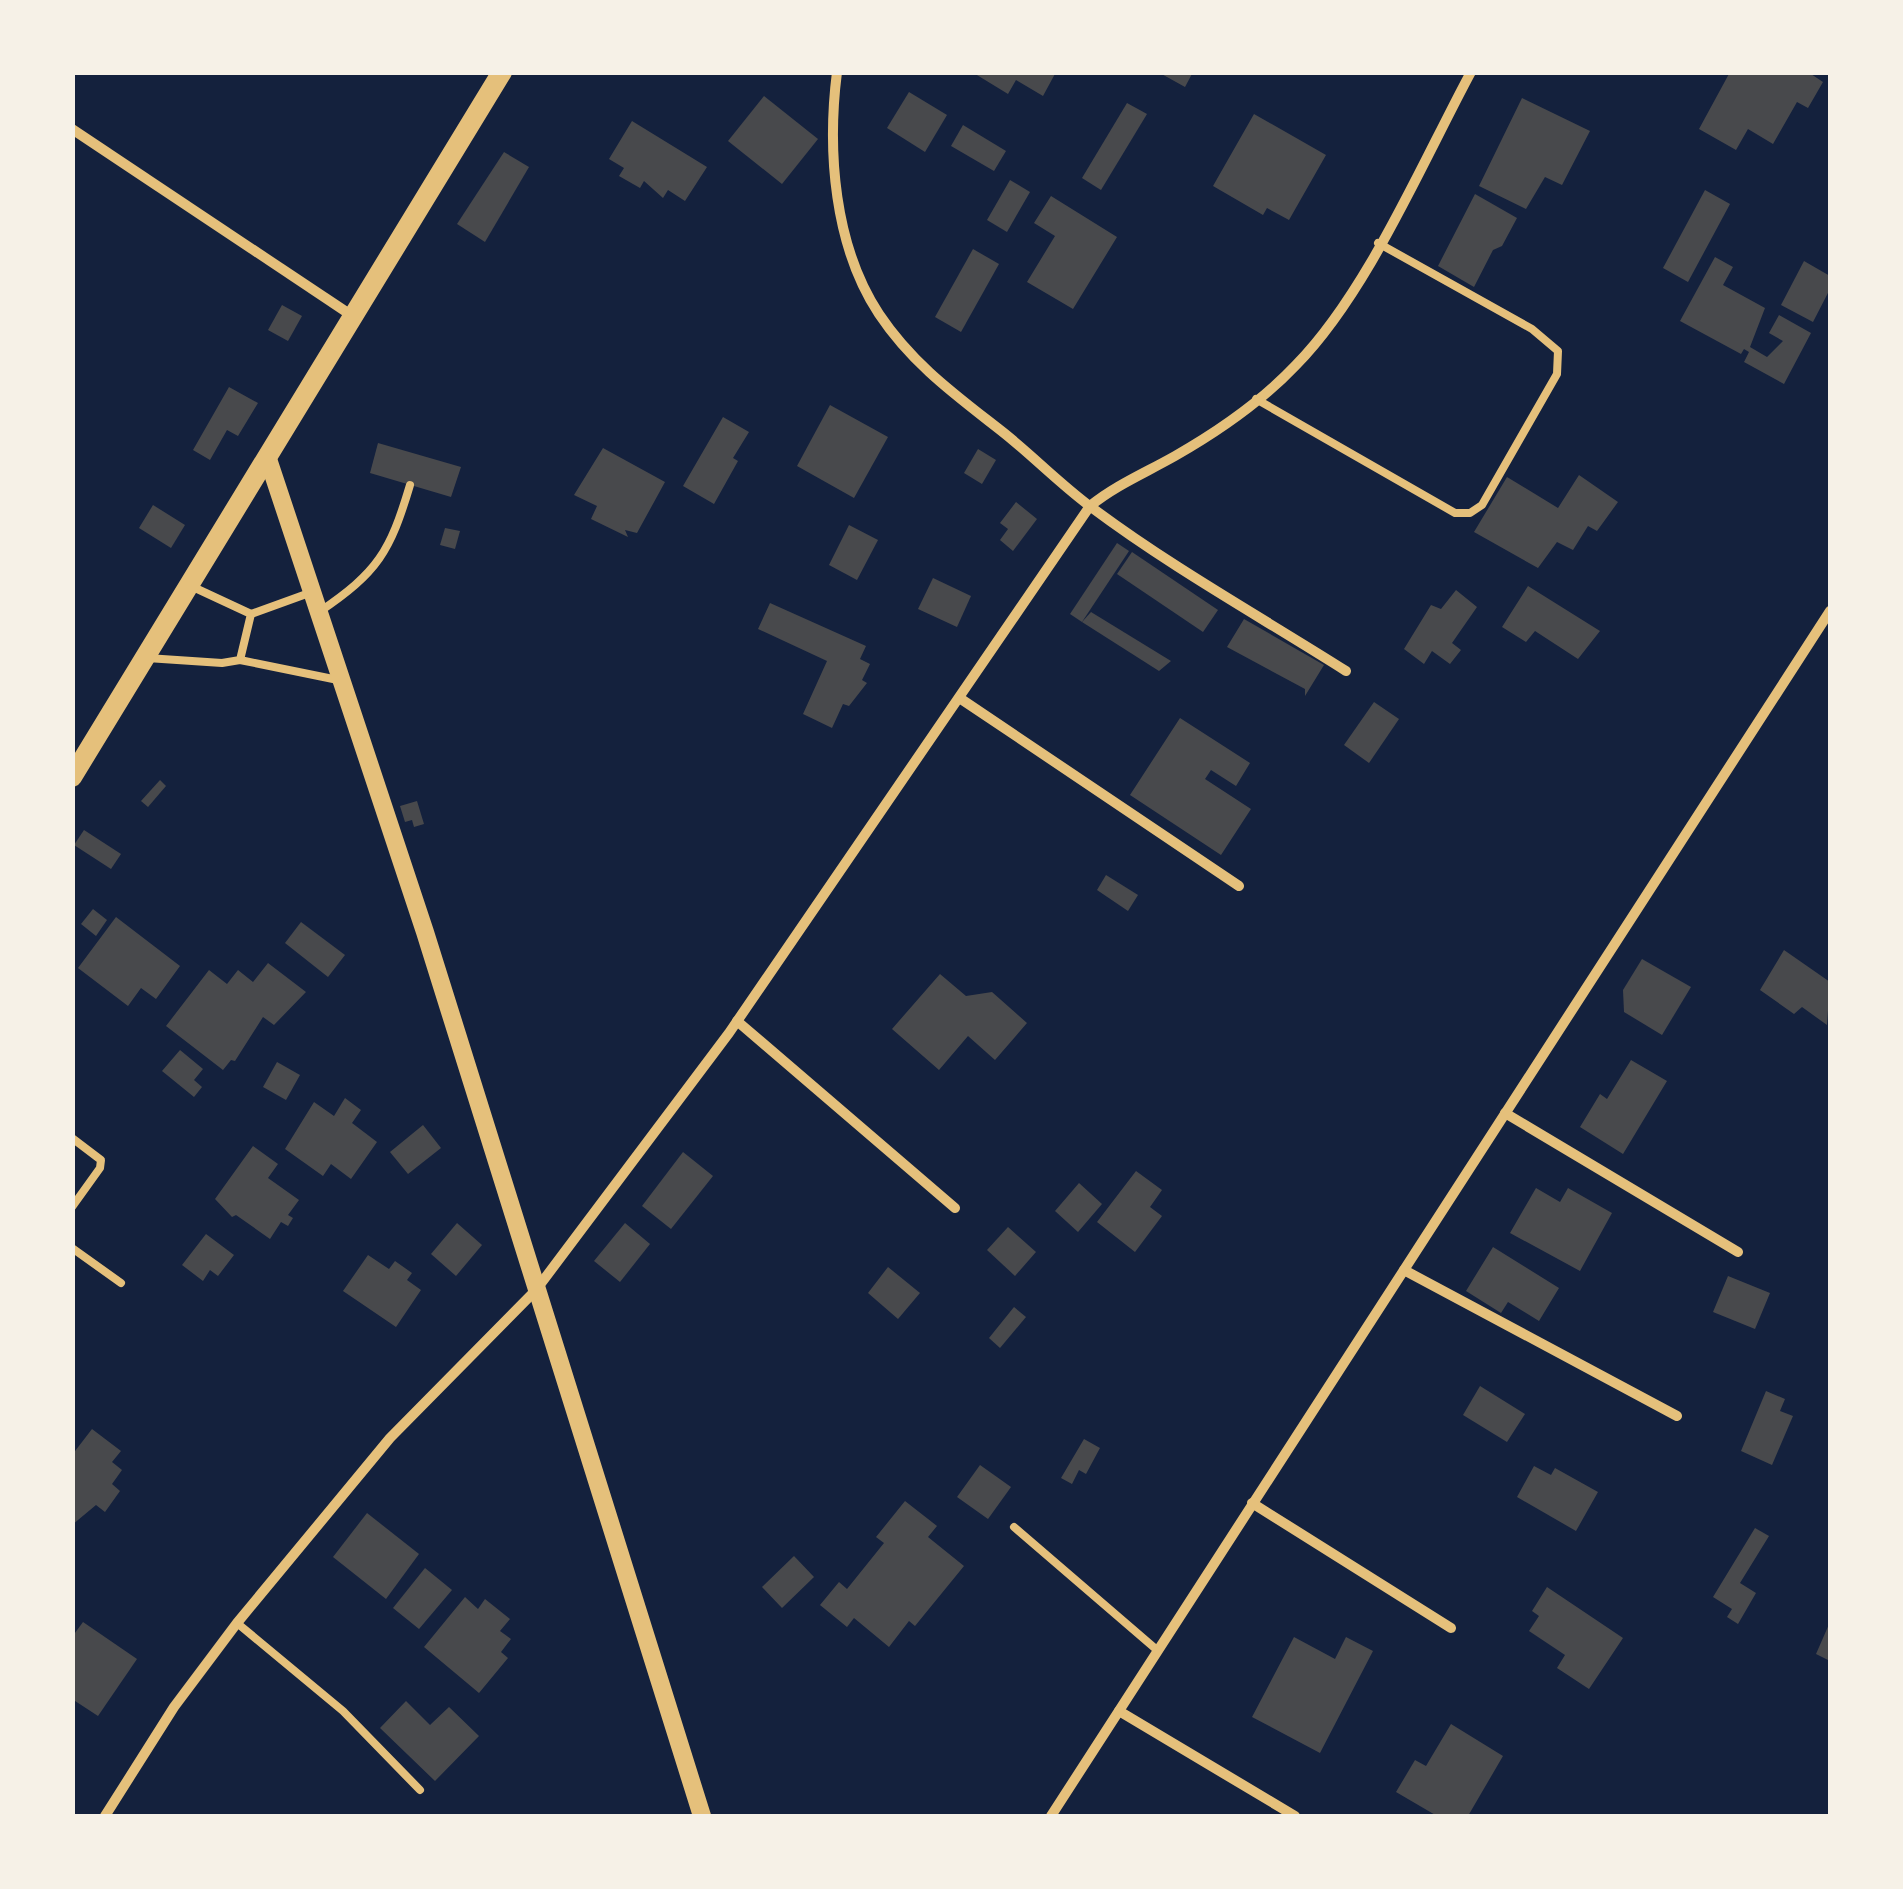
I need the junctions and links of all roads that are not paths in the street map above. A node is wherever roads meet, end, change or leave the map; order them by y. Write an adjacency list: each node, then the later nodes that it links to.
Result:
1 (502, 72): 6 (main road)
2 (837, 72): 10 (street)
3 (1471, 72): 5 (street)
4 (72, 130): 6 (street)
5 (1378, 244): 7 (street); 7 (lane)
6 (354, 317): 8 (main road)
7 (1256, 399): 10 (street)
8 (269, 462): 11 (main road); 12 (street)
9 (410, 485): 14 (lane)
10 (1090, 506): 18 (street); 20 (street)
11 (192, 586): 15 (lane); 16 (main road)
12 (312, 592): 14 (street); 15 (lane)
13 (1830, 611): 24 (street)
14 (319, 612): 19 (street)
15 (251, 614): 17 (lane)
16 (147, 658): 17 (lane); 21 (main road)
17 (240, 660): 19 (lane)
18 (1346, 671)
19 (342, 680): 32 (street)
20 (961, 700): 22 (street); 23 (street)
21 (72, 777)
22 (1239, 886)
23 (738, 1022): 27 (street); 32 (street)
24 (1506, 1113): 29 (street); 30 (street)
25 (72, 1138): 26 (lane)
26 (72, 1207)
27 (955, 1208)
28 (72, 1248): 31 (lane)
29 (1738, 1252)
30 (1404, 1270): 33 (street); 34 (street)
31 (120, 1283)
32 (536, 1290): 36 (street); 42 (street)
33 (1677, 1416)
34 (1252, 1503): 37 (street); 38 (street)
35 (1014, 1527): 38 (lane)
36 (236, 1623): 40 (lane); 41 (street)
37 (1451, 1628)
38 (1158, 1650): 39 (street)
39 (1119, 1711): 43 (street); 44 (street)
40 (420, 1790)
41 (105, 1816)
42 (702, 1816)
43 (1052, 1816)
44 (1295, 1816)

